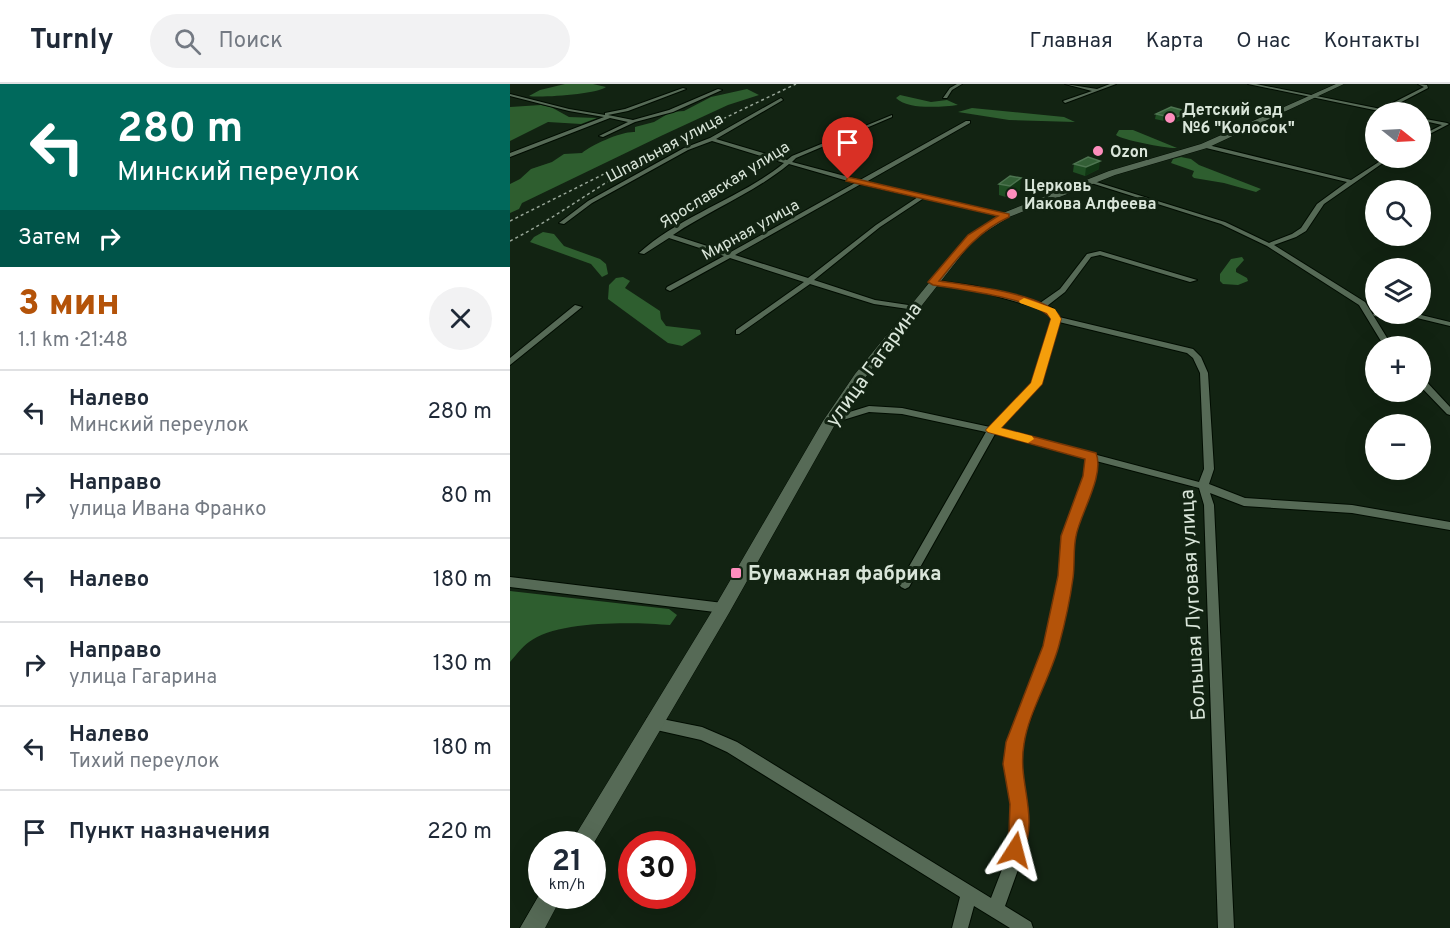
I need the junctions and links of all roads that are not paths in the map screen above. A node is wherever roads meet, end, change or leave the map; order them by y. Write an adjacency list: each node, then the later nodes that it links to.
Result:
1 (960, 84): 12 (street)
2 (1067, 84): 10 (street)
3 (1114, 84): 10 (street)
4 (1250, 84): 7 (street)
5 (1341, 84): 13 (main road, улица Гагарина)
6 (1420, 84): 16 (street)
7 (1261, 85): 13 (street)
8 (684, 90): 18 (street)
9 (720, 90): 21 (street)
10 (1096, 90): 15 (street)
11 (510, 94): 18 (street)
12 (945, 97)
13 (1312, 98): 17 (street); 27 (main road, улица Гагарина)
14 (781, 99): 26 (street, Шпальная улица)
15 (1065, 102)
16 (1399, 102)
17 (1365, 108)
18 (600, 115): 20 (street)
19 (890, 116): 29 (street, Ярославская улица)
20 (609, 117): 21 (street); 28 (street)
21 (633, 121): 25 (street)
22 (1431, 121): 24 (street)
23 (968, 122): 33 (street, Мирная улица)
24 (1431, 132)
25 (601, 136)
26 (712, 139): 29 (street); 36 (street, Шпальная улица)
27 (1204, 146): 31 (street); 32 (main road, улица Гагарина)
28 (510, 155)
29 (788, 162): 33 (street); 37 (street, Ярославская улица)
30 (1374, 168): 31 (street)
31 (1349, 181): 38 (street)
32 (1091, 182): 35 (main road, улица Гагарина); 38 (street)
33 (863, 183): 34 (street); 40 (street, Мирная улица)
34 (924, 196): 35 (street); 42 (street)
35 (1006, 215): 43 (main road, улица Гагарина)
36 (562, 222)
37 (669, 236): 39 (street, Ярославская улица); 40 (street)
38 (1269, 245): 46 (street)
39 (642, 253)
40 (730, 256): 42 (street); 44 (street, Мирная улица)
41 (1193, 280): 45 (street)
42 (809, 281): 48 (street); 52 (street)
43 (933, 282): 45 (street); 48 (main road, улица Гагарина)
44 (670, 289)
45 (1041, 306): 49 (street)
46 (1365, 306)
47 (578, 307): 53 (street)
48 (912, 308): 56 (main road, улица Гагарина)
49 (1056, 319): 57 (street); 59 (street, Большая Луговая улица)
50 (1431, 319): 51 (street)
51 (1450, 324)
52 (739, 332)
53 (510, 362)
54 (1431, 392): 55 (street)
55 (1450, 412)
56 (830, 421): 57 (street); 63 (main road, улица Гагарина)
57 (992, 430): 58 (street); 62 (street)
58 (1091, 456): 59 (street); 68 (street)
59 (1203, 486): 60 (street); 72 (street, Большая Луговая улица)
60 (1450, 526)
61 (510, 582): 63 (street)
62 (905, 584)
63 (723, 608): 64 (main road, улица Гагарина)
64 (652, 723): 65 (main road, улица Гагарина); 66 (street)
65 (589, 831)
66 (969, 895): 68 (street); 70 (street)
67 (543, 909): 69 (main road)
68 (995, 910): 71 (street)
69 (532, 928)
70 (960, 928)
71 (1024, 928)
72 (1226, 928)

